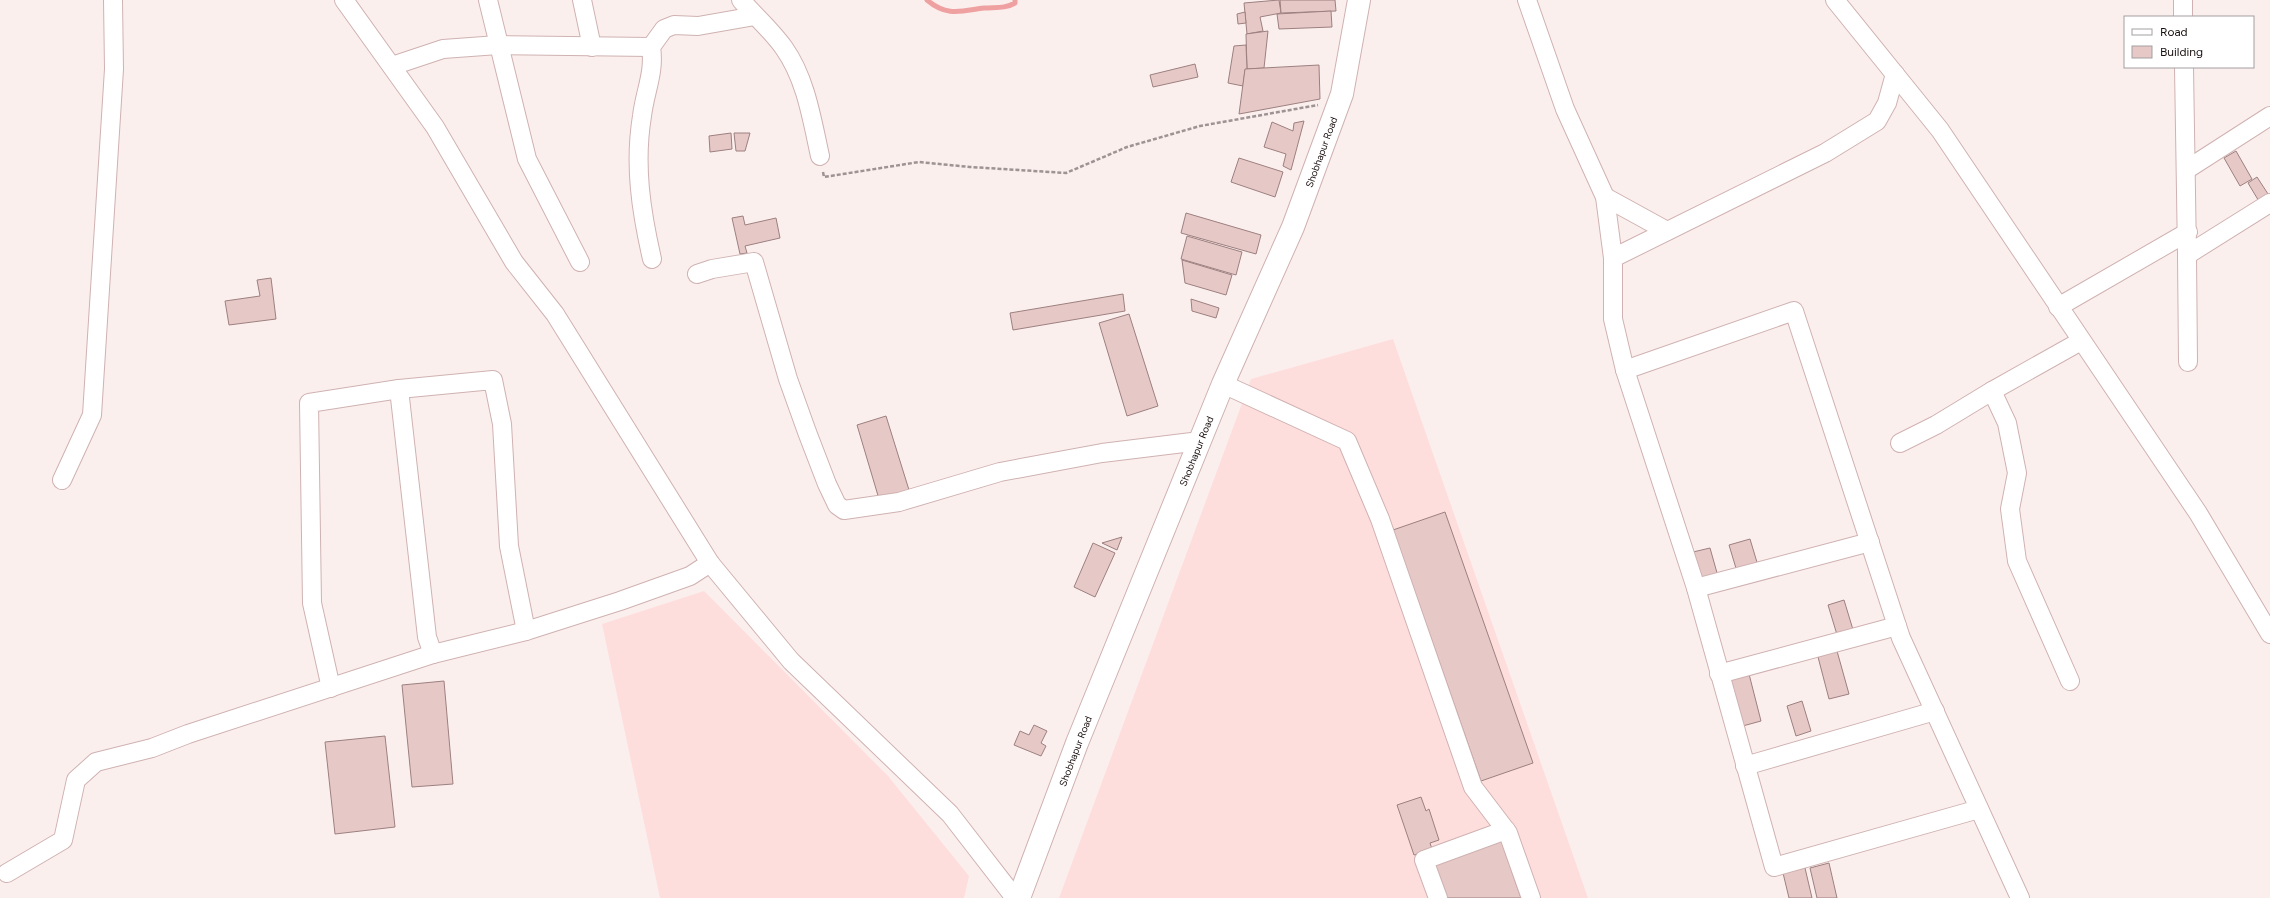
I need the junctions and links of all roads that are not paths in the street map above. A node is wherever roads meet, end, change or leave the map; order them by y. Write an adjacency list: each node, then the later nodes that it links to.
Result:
1 (113, 0): 39 (street)
2 (344, 0): 15 (street)
3 (488, 0): 12 (street)
4 (582, 0): 13 (street)
5 (741, 0): 10 (street)
6 (1359, 0): 34 (main road, Shobhapur Road)
7 (1527, 0): 21 (street)
8 (1835, 0): 17 (street)
9 (2183, 0): 11 (street)
10 (755, 16): 14 (street); 19 (street)
11 (2183, 16)
12 (498, 45): 13 (street); 15 (street); 28 (street)
13 (592, 47): 14 (street)
14 (651, 47): 27 (street)
15 (392, 66): 41 (street)
16 (2184, 68): 20 (street)
17 (1895, 74): 23 (street); 30 (street)
18 (2270, 116): 20 (street)
19 (820, 156)
20 (2186, 170): 24 (street)
21 (1605, 197): 23 (street); 26 (street)
22 (2270, 203): 25 (street)
23 (1667, 231): 26 (street)
24 (2188, 232): 25 (street); 30 (street)
25 (2187, 255): 32 (street)
26 (1613, 258): 33 (street)
27 (652, 259)
28 (580, 262)
29 (698, 274): 37 (street)
30 (2058, 307): 31 (street)
31 (2081, 341): 36 (street); 45 (street)
32 (2188, 362)
33 (1625, 370): 40 (street); 42 (street)
34 (1223, 384): 37 (main road, Shobhapur Road); 53 (street)
35 (399, 389): 44 (street); 46 (street); 49 (street)
36 (1992, 390): 38 (street); 48 (street)
37 (1200, 441): 56 (main road, Shobhapur Road)
38 (1900, 443)
39 (62, 480)
40 (1870, 542): 42 (street); 43 (street)
41 (710, 563): 44 (street); 55 (street)
42 (1696, 588): 47 (street)
43 (1898, 626): 47 (street); 50 (street)
44 (526, 631): 46 (street)
45 (2270, 634)
46 (433, 654): 49 (street)
47 (1719, 674): 51 (street)
48 (2070, 681)
49 (331, 688): 54 (street)
50 (1935, 711): 51 (street); 52 (street)
51 (1745, 766): 52 (street)
52 (1979, 809): 59 (street)
53 (1506, 830): 57 (street); 58 (street)
54 (7, 873)
55 (1015, 898)
56 (1018, 898)
57 (1438, 898)
58 (1531, 898)
59 (2020, 898)

